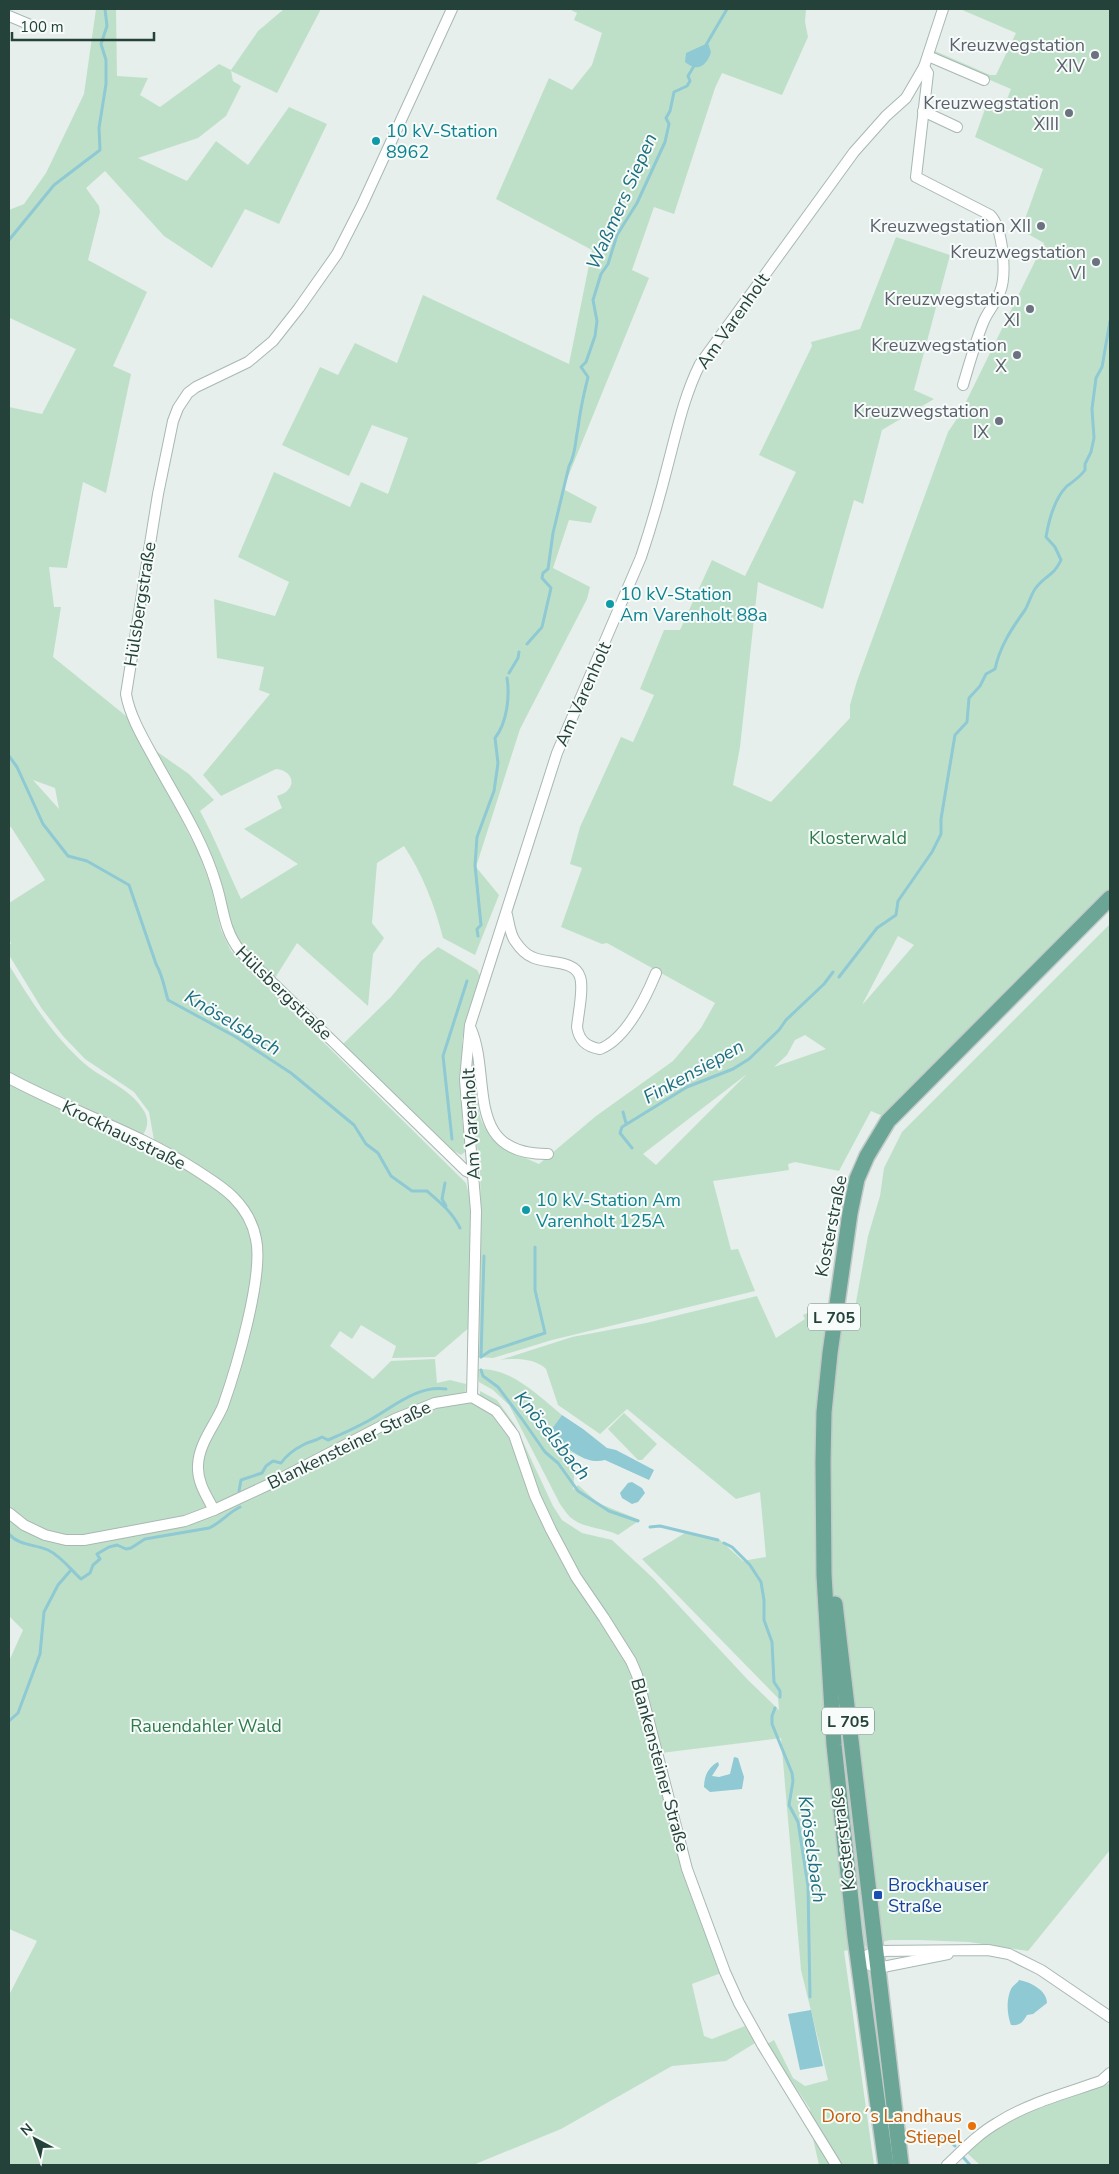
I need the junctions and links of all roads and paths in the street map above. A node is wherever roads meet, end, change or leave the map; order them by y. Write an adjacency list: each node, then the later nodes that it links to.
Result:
1 (452, 9): 17 (street, Hülsbergstraße)
2 (943, 9): 5 (street, Am Varenholt)
3 (9, 16): 4 (street)
4 (33, 26)
5 (928, 56): 6 (street, Am Varenholt); 7 (street)
6 (924, 67): 8 (street, Am Varenholt); 12 (street, Am Varenholt)
7 (984, 80)
8 (923, 111): 9 (street); 10 (street, Am Varenholt)
9 (957, 127)
10 (963, 385)
11 (1110, 898): 19 (main road, Kosterstraße / L 705)
12 (507, 914): 13 (street); 14 (street, Am Varenholt)
13 (656, 973)
14 (470, 1025): 16 (street); 17 (street, Am Varenholt)
15 (9, 1078): 20 (street, Krockhausstraße)
16 (548, 1154)
17 (473, 1174): 18 (street, Am Varenholt)
18 (472, 1397): 20 (street, Blankensteiner Straße); 28 (street, Blankensteiner Straße)
19 (824, 1508): 23 (main road, Kosterstraße / L 705); 24 (main road, Kosterstraße / L 705)
20 (214, 1510): 21 (street, Blankensteiner Straße)
21 (9, 1513)
22 (973, 1950): 23 (street); 25 (street); 26 (street)
23 (876, 1951): 24 (street); 25 (main road, Kosterstraße / L 705)
24 (858, 1960): 25 (street); 29 (main road, Kosterstraße / L 705)
25 (878, 1968): 30 (main road, Kosterstraße / L 705)
26 (1110, 2017)
27 (1110, 2074): 31 (street)
28 (836, 2165)
29 (886, 2165)
30 (901, 2165)
31 (947, 2165)

